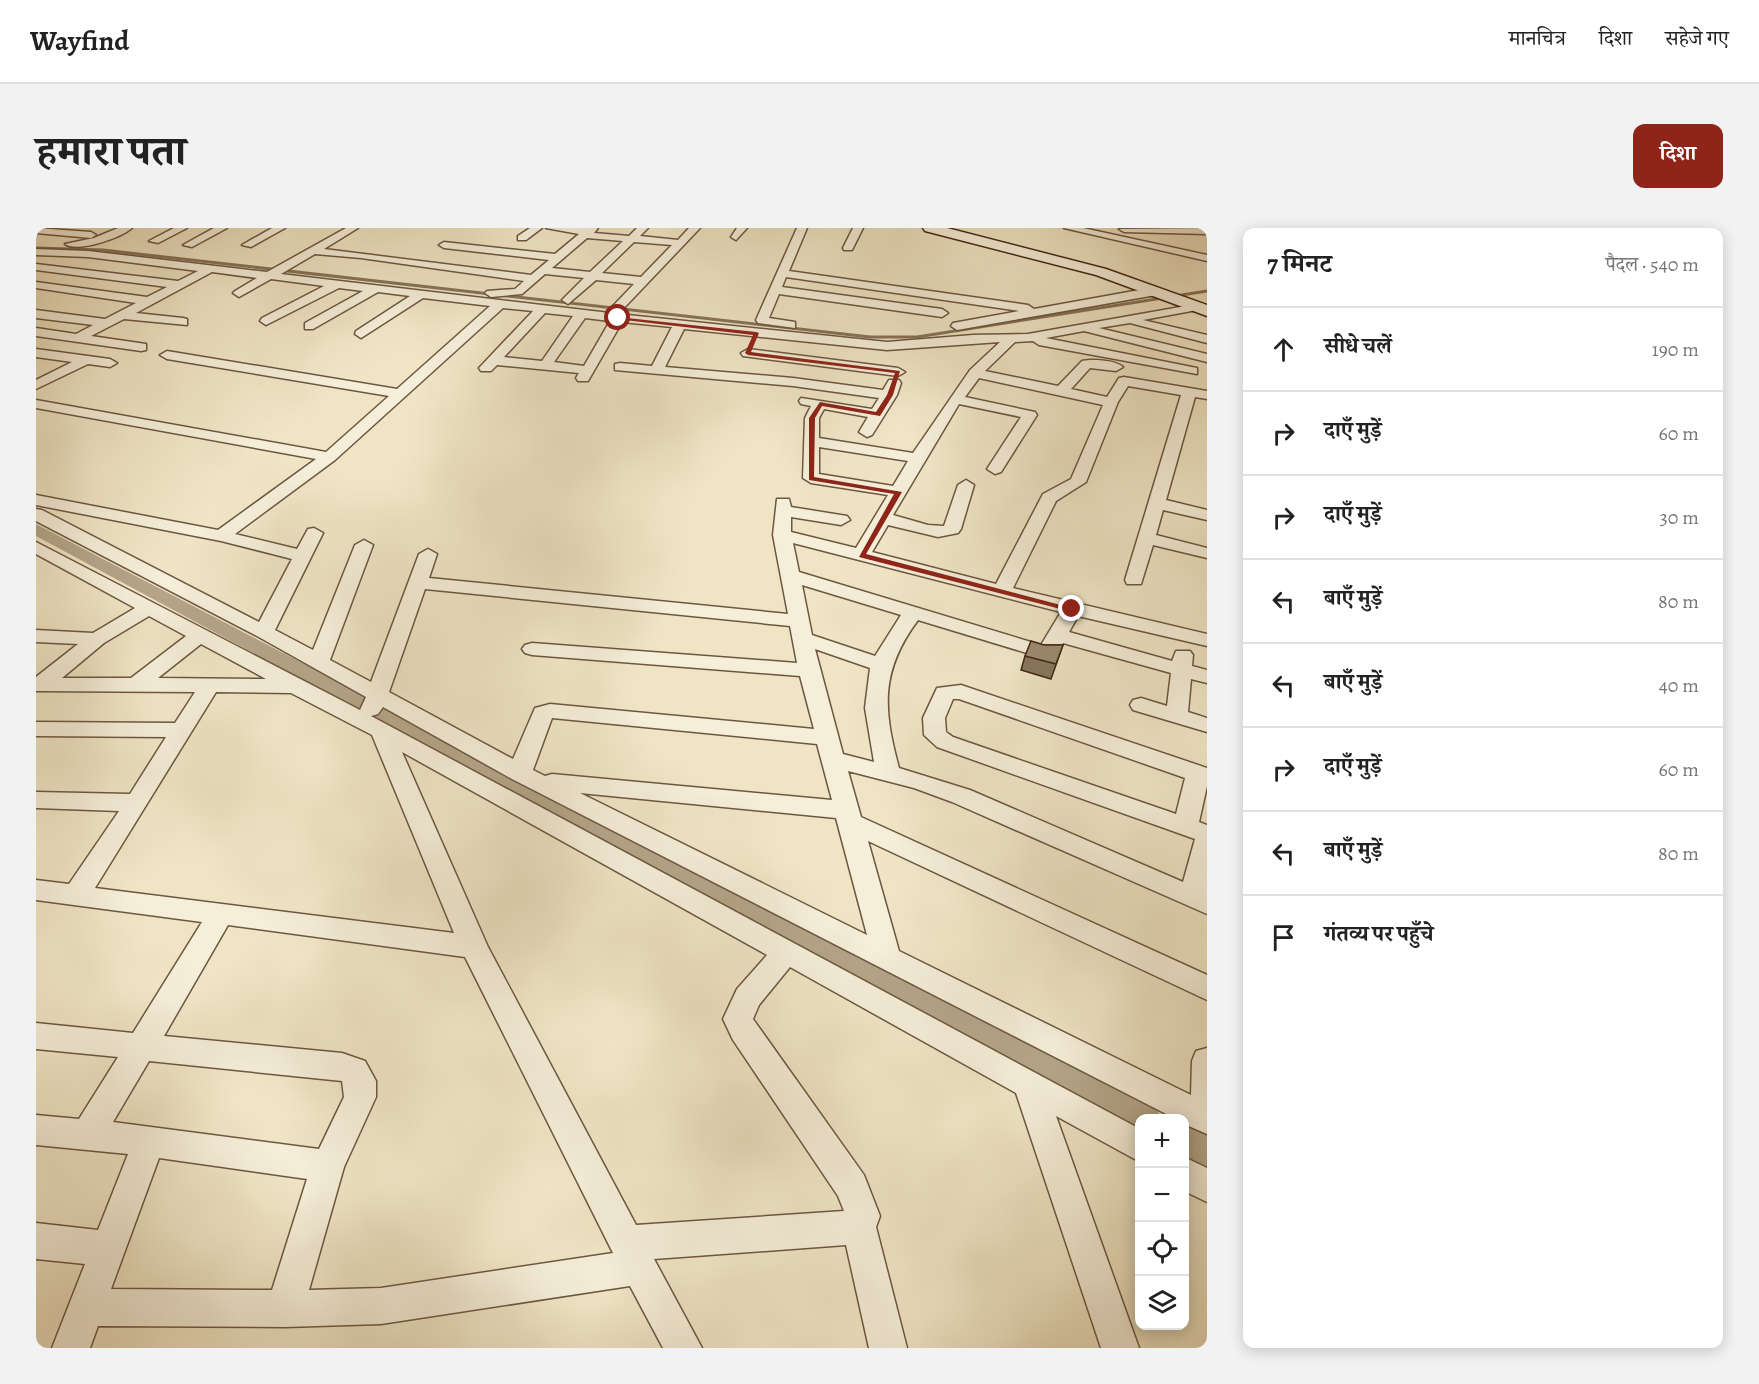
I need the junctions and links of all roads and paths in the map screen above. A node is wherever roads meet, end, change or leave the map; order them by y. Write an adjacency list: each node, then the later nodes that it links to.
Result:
1 (85, 228): 18 (street)
2 (127, 228): 20 (street)
3 (182, 228): 25 (street)
4 (222, 228): 27 (street)
5 (280, 228): 28 (street)
6 (353, 228): 32 (street)
7 (537, 228): 23 (street)
8 (551, 228): 17 (street)
9 (644, 228): 22 (street)
10 (695, 228): 26 (street)
11 (802, 228): 40 (street)
12 (858, 228): 31 (street)
13 (930, 228): 52 (street)
14 (1068, 228): 19 (street); 21 (street)
15 (36, 230): 18 (street)
16 (1207, 231): 19 (street)
17 (589, 232): 22 (street); 38 (street)
18 (73, 233): 20 (street)
19 (1178, 235): 21 (street); 24 (street)
20 (106, 237): 29 (street)
21 (1111, 237): 35 (street)
22 (633, 239): 26 (street); 41 (street)
23 (542, 240)
24 (1207, 240)
25 (154, 241)
26 (681, 243): 42 (street)
27 (188, 245)
28 (247, 245)
29 (50, 248): 33 (street); 34 (street); 37 (street)
30 (440, 248): 38 (street)
31 (848, 248)
32 (313, 250): 38 (street); 39 (street)
33 (36, 252)
34 (36, 257)
35 (1206, 257)
36 (36, 267): 45 (street)
37 (212, 268): 39 (street); 45 (street)
38 (548, 268): 39 (street); 41 (street)
39 (282, 271): 43 (street); 48 (street)
40 (781, 273): 47 (street); 57 (street)
41 (592, 276): 42 (street); 50 (street)
42 (643, 281): 56 (street)
43 (339, 283): 46 (street); 63 (street)
44 (36, 285): 51 (street)
45 (179, 285): 51 (street)
46 (377, 288): 49 (street); 67 (street)
47 (776, 290): 58 (street); 70 (street)
48 (239, 293)
49 (421, 294): 54 (street); 73 (street)
50 (568, 300)
51 (150, 301): 60 (street)
52 (1185, 301): 57 (street); 62 (street)
53 (39, 304): 60 (street)
54 (500, 304): 55 (street); 98 (street)
55 (542, 309): 61 (street); 87 (street)
56 (618, 312): 61 (street); 66 (street); 87 (street)
57 (1048, 312): 68 (street)
58 (942, 313)
59 (36, 314): 65 (street)
60 (125, 314): 64 (street); 65 (street)
61 (581, 314): 87 (street)
62 (1125, 320): 69 (street); 76 (street)
63 (267, 321)
64 (183, 322)
65 (107, 323): 74 (street)
66 (680, 325): 72 (street); 89 (street)
67 (309, 326)
68 (945, 327)
69 (1081, 328): 75 (street); 84 (street)
70 (872, 331)
71 (36, 332): 74 (street)
72 (756, 333): 79 (street); 82 (street)
73 (361, 334)
74 (78, 338): 78 (street)
75 (1028, 338): 77 (street); 90 (street)
76 (1207, 339)
77 (1010, 340): 79 (street); 92 (street)
78 (108, 342): 80 (street); 85 (street)
79 (907, 346): 91 (street)
80 (141, 347)
81 (36, 353): 85 (street)
82 (748, 353): 91 (street); 93 (street)
83 (167, 355): 98 (street)
84 (1207, 358)
85 (83, 359): 86 (street); 95 (street)
86 (110, 363)
87 (545, 366)
88 (620, 367): 89 (street)
89 (657, 369): 93 (street)
90 (1192, 371)
91 (898, 372): 99 (street)
92 (975, 373): 96 (street); 102 (street)
93 (736, 377): 99 (street)
94 (1207, 384): 96 (street)
95 (36, 385)
96 (1061, 391): 103 (street)
97 (1189, 392): 100 (street); 103 (street); 115 (street)
98 (402, 394): 109 (street)
99 (890, 395): 106 (street)
100 (1207, 395)
101 (794, 399): 105 (street)
102 (956, 399): 110 (street); 111 (street)
103 (1111, 402): 133 (street)
104 (36, 404): 109 (street)
105 (820, 404): 106 (street); 108 (street)
106 (878, 415): 107 (street)
107 (867, 432)
108 (811, 441): 110 (street); 113 (street)
109 (329, 457): 122 (street)
110 (917, 458): 113 (street)
111 (995, 469)
112 (966, 485): 118 (street)
113 (898, 492): 118 (street)
114 (36, 500): 122 (street)
115 (1157, 503): 117 (street); 123 (street)
116 (36, 514): 138 (street)
117 (1207, 515)
118 (883, 518): 127 (street)
119 (841, 520): 121 (street)
120 (314, 533): 128 (street)
121 (782, 535): 127 (street); 130 (street)
122 (221, 536): 128 (street)
123 (1146, 538): 125 (street); 131 (street)
124 (364, 545): 146 (street)
125 (1207, 553)
126 (428, 554): 132 (street)
127 (861, 555): 133 (street)
128 (303, 556): 138 (street)
129 (43, 557): 134 (street)
130 (791, 576): 136 (street); 137 (street)
131 (1134, 580)
132 (417, 583): 137 (street); 156 (street)
133 (1002, 591): 135 (street)
134 (150, 607): 139 (street); 143 (street)
135 (1072, 609): 140 (street); 141 (street)
136 (913, 613): 140 (street); 147 (street)
137 (800, 629): 147 (street); 148 (street)
138 (264, 632): 146 (street)
139 (202, 634): 152 (street); 154 (street)
140 (1059, 635): 149 (street)
141 (1184, 635): 144 (street); 149 (street)
142 (36, 636): 143 (street)
143 (97, 639): 151 (street)
144 (1207, 640)
145 (532, 649): 148 (street)
146 (318, 663): 156 (street)
147 (881, 665): 162 (street)
148 (809, 670): 161 (street)
149 (1183, 670): 150 (street); 157 (street)
150 (1207, 677)
151 (39, 684): 152 (street)
152 (136, 685): 153 (street)
153 (209, 686): 154 (street); 160 (street)
154 (293, 686): 156 (street)
155 (1141, 705): 157 (street)
156 (372, 712): 164 (street); 174 (street); 175 (street)
157 (1177, 715): 158 (street)
158 (1207, 725)
159 (36, 729): 160 (street)
160 (183, 730): 166 (street)
161 (828, 748): 162 (street); 164 (street); 167 (street)
162 (888, 773): 172 (street)
163 (1202, 775): 168 (street); 168 (street)
164 (529, 777): 167 (street); 176 (street)
165 (36, 800): 166 (street)
166 (137, 803): 171 (street)
167 (849, 817): 176 (street); 177 (street)
168 (1196, 831)
169 (1207, 841): 172 (street)
170 (36, 890): 171 (street)
171 (77, 894): 173 (street)
172 (1199, 901)
173 (221, 914): 174 (street); 179 (street)
174 (474, 947): 194 (street)
175 (787, 951): 181 (street); 191 (street)
176 (887, 959): 183 (street)
177 (1207, 988)
178 (36, 1036): 179 (street)
179 (144, 1045): 185 (street); 188 (street)
180 (1207, 1061): 182 (street)
181 (1029, 1084): 187 (street); 200 (street)
182 (1207, 1098)
183 (1207, 1119)
184 (36, 1130): 185 (street)
185 (87, 1137): 186 (street)
186 (149, 1141): 188 (street); 193 (street)
187 (1135, 1144)
188 (328, 1166): 196 (street)
189 (1189, 1175): 190 (street)
190 (1207, 1186)
191 (860, 1227): 194 (street); 199 (street)
192 (36, 1241): 193 (street)
193 (106, 1250): 195 (street)
194 (632, 1255): 196 (street); 198 (street)
195 (85, 1307): 196 (street); 197 (street)
196 (285, 1309)
197 (71, 1348)
198 (683, 1348)
199 (888, 1348)
200 (1120, 1348)

